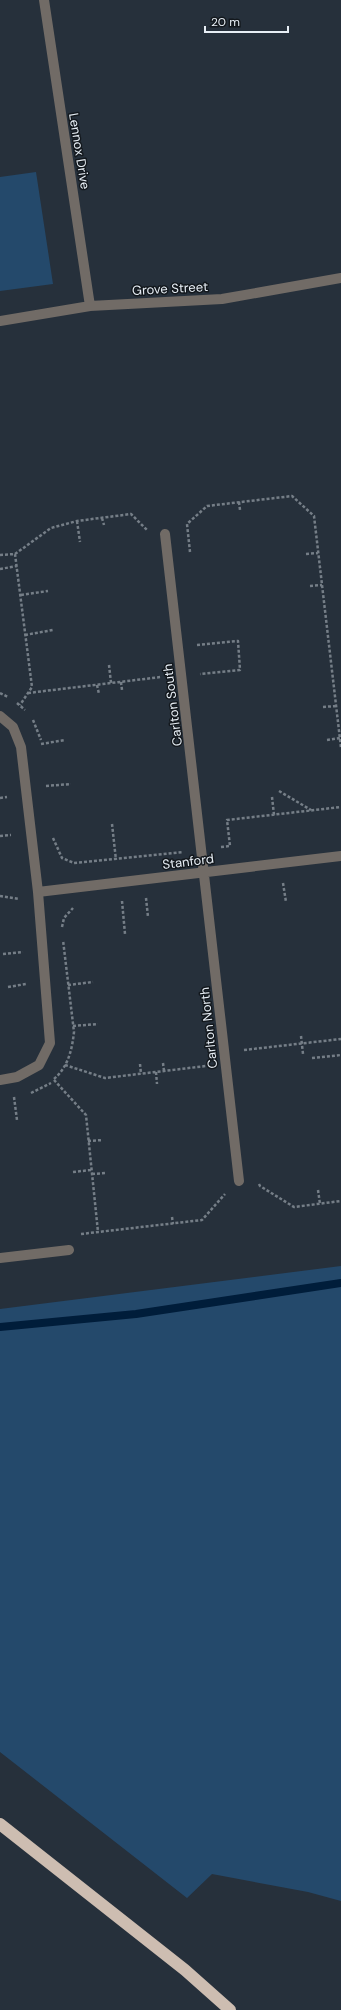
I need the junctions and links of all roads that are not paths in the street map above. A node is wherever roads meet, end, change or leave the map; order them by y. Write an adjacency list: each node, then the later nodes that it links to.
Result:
1 (44, 0): 3 (street, Lennox Drive)
2 (341, 278): 3 (street, Grove Street)
3 (90, 306): 4 (street, Grove Street)
4 (0, 321)
5 (165, 534): 8 (street, Carlton South)
6 (0, 716): 9 (street)
7 (341, 856): 8 (street, Stanford)
8 (204, 872): 9 (street, Stanford); 11 (street, Carlton North)
9 (38, 892): 10 (street)
10 (0, 1080)
11 (239, 1181)
12 (69, 1250): 13 (street)
13 (0, 1258)
14 (0, 1824): 15 (highway)
15 (230, 2010)

